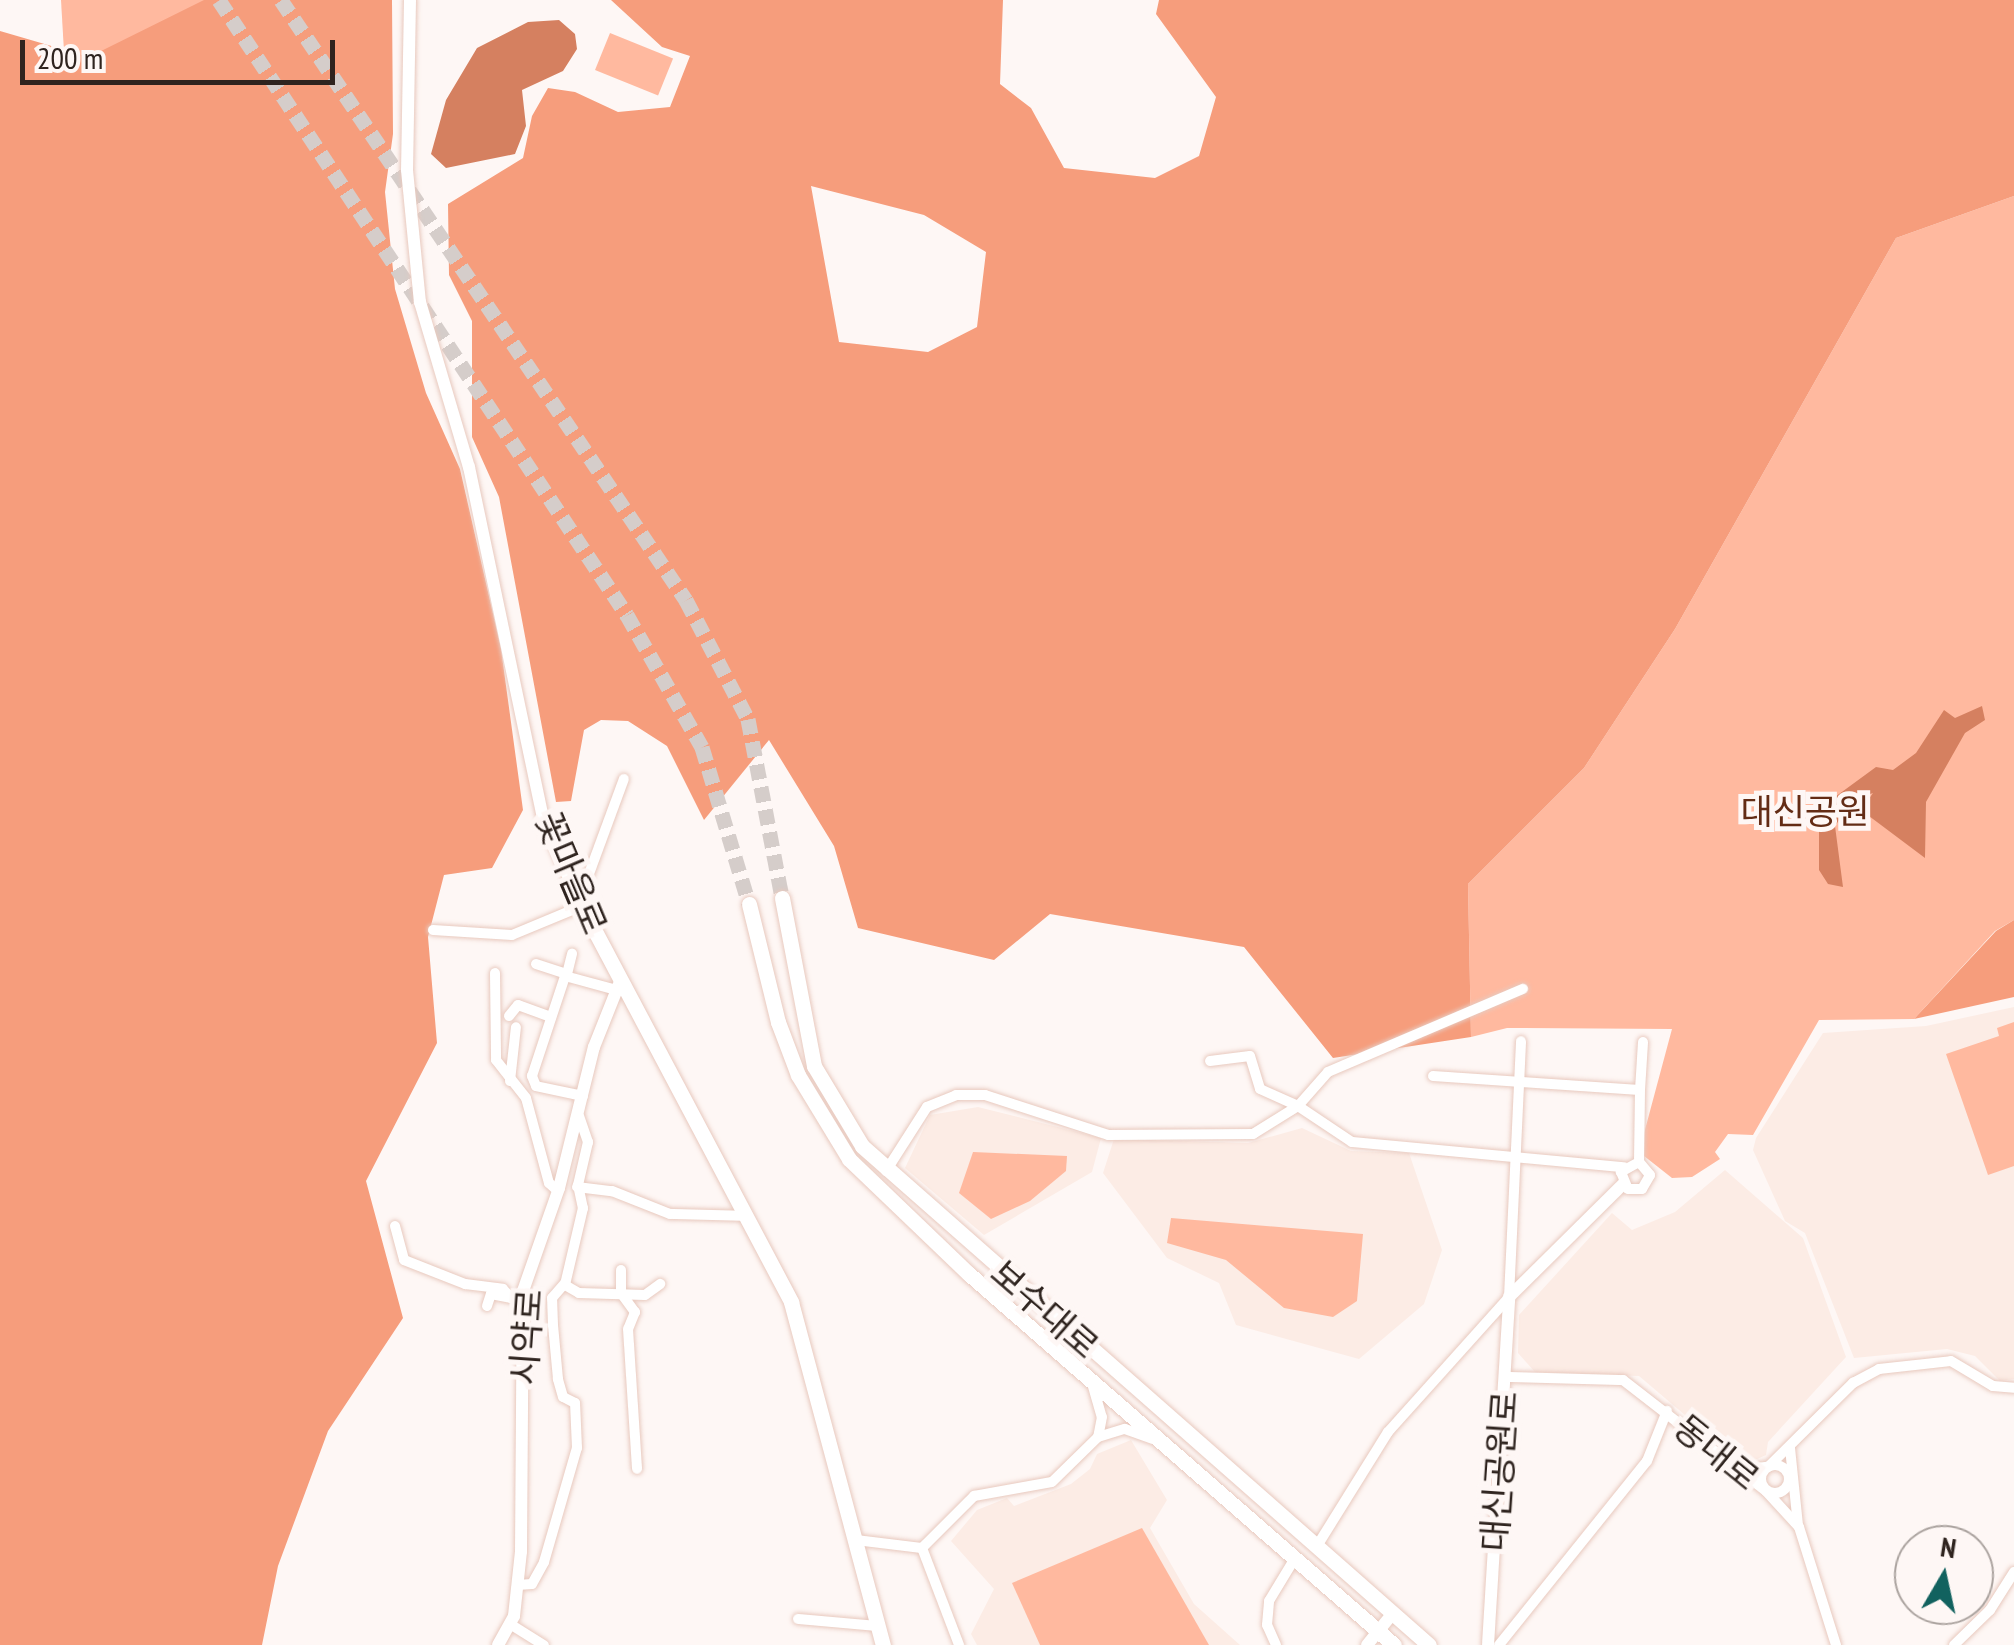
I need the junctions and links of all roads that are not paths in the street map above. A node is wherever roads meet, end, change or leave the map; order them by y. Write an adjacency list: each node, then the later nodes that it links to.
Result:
1 (410, 0): 4 (street, 꽃마을로)
2 (624, 779): 4 (street)
3 (782, 898): 29 (main road, 보수대로)
4 (580, 903): 6 (street); 11 (main road, 꽃마을로)
5 (749, 904): 43 (main road, 보수대로)
6 (433, 930)
7 (572, 954): 10 (street)
8 (536, 964): 10 (street)
9 (494, 972): 20 (street)
10 (567, 974): 11 (street); 14 (street)
11 (617, 984): 23 (street, 시약로); 33 (main road, 꽃마을로)
12 (1523, 990): 24 (street)
13 (509, 1016): 14 (street)
14 (551, 1016): 23 (street)
15 (516, 1027): 20 (street)
16 (1521, 1041): 21 (street, 대신공원로)
17 (1643, 1042): 22 (street)
18 (1210, 1061): 24 (street)
19 (1433, 1076): 21 (street)
20 (510, 1081): 32 (street)
21 (1519, 1082): 22 (street); 26 (street, 대신공원로)
22 (1640, 1090): 27 (street)
23 (584, 1096): 25 (street, 시약로)
24 (1298, 1106): 26 (street); 29 (street)
25 (579, 1116): 31 (street); 32 (street, 시약로)
26 (1518, 1155): 28 (street); 40 (street, 대신공원로)
27 (1638, 1162): 28 (street); 30 (street)
28 (1624, 1167): 30 (street)
29 (886, 1170): 58 (main road, 보수대로)
30 (1623, 1184): 40 (street, 대신공원로)
31 (578, 1186): 33 (street); 36 (street)
32 (558, 1190): 39 (street, 시약로)
33 (745, 1216): 57 (main road, 꽃마을로)
34 (395, 1226): 39 (street)
35 (622, 1270): 38 (street)
36 (565, 1284): 38 (street); 47 (street)
37 (660, 1284): 38 (street)
38 (621, 1293): 52 (street)
39 (516, 1297): 41 (street); 62 (street, 시약로)
40 (1509, 1297): 42 (street, 대신공원로); 58 (street, 대신공원로)
41 (487, 1306)
42 (1506, 1377): 46 (street, 동대로); 76 (street, 대신공원로)
43 (1092, 1384): 48 (street); 49 (main road, 보수대로)
44 (2014, 1388): 50 (street)
45 (582, 1397): 47 (street)
46 (1667, 1412): 53 (street, 동대로); 77 (street)
47 (576, 1415): 62 (street)
48 (1098, 1437): 49 (street); 59 (street)
49 (1162, 1440): 60 (main road, 보수대로)
50 (1790, 1448): 51 (street); 54 (street)
51 (1768, 1467): 53 (street); 54 (street); 55 (street)
52 (637, 1468)
53 (1736, 1470): 55 (street, 동대로)
54 (1789, 1479): 55 (street); 56 (street)
55 (1766, 1491): 56 (street, 동대로)
56 (1799, 1526): 78 (street, 동대로)
57 (856, 1540): 59 (street); 66 (main road, 꽃마을로)
58 (1317, 1546): 63 (main road, 보수대로)
59 (922, 1548): 71 (street)
60 (1296, 1558): 67 (main road, 보수대로); 72 (street)
61 (2014, 1572): 79 (street)
62 (518, 1586): 65 (street, 시약로)
63 (1393, 1613): 67 (street); 75 (main road, 보수대로)
64 (798, 1619): 66 (street)
65 (510, 1624): 68 (street, 시약로); 69 (street)
66 (878, 1626): 70 (main road, 꽃마을로)
67 (1378, 1632): 73 (street); 74 (main road, 보수대로)
68 (498, 1645)
69 (544, 1645)
70 (883, 1645)
71 (959, 1645)
72 (1276, 1645)
73 (1367, 1645)
74 (1394, 1645)
75 (1429, 1645)
76 (1488, 1645)
77 (1499, 1645)
78 (1836, 1645)
79 (1954, 1645)

